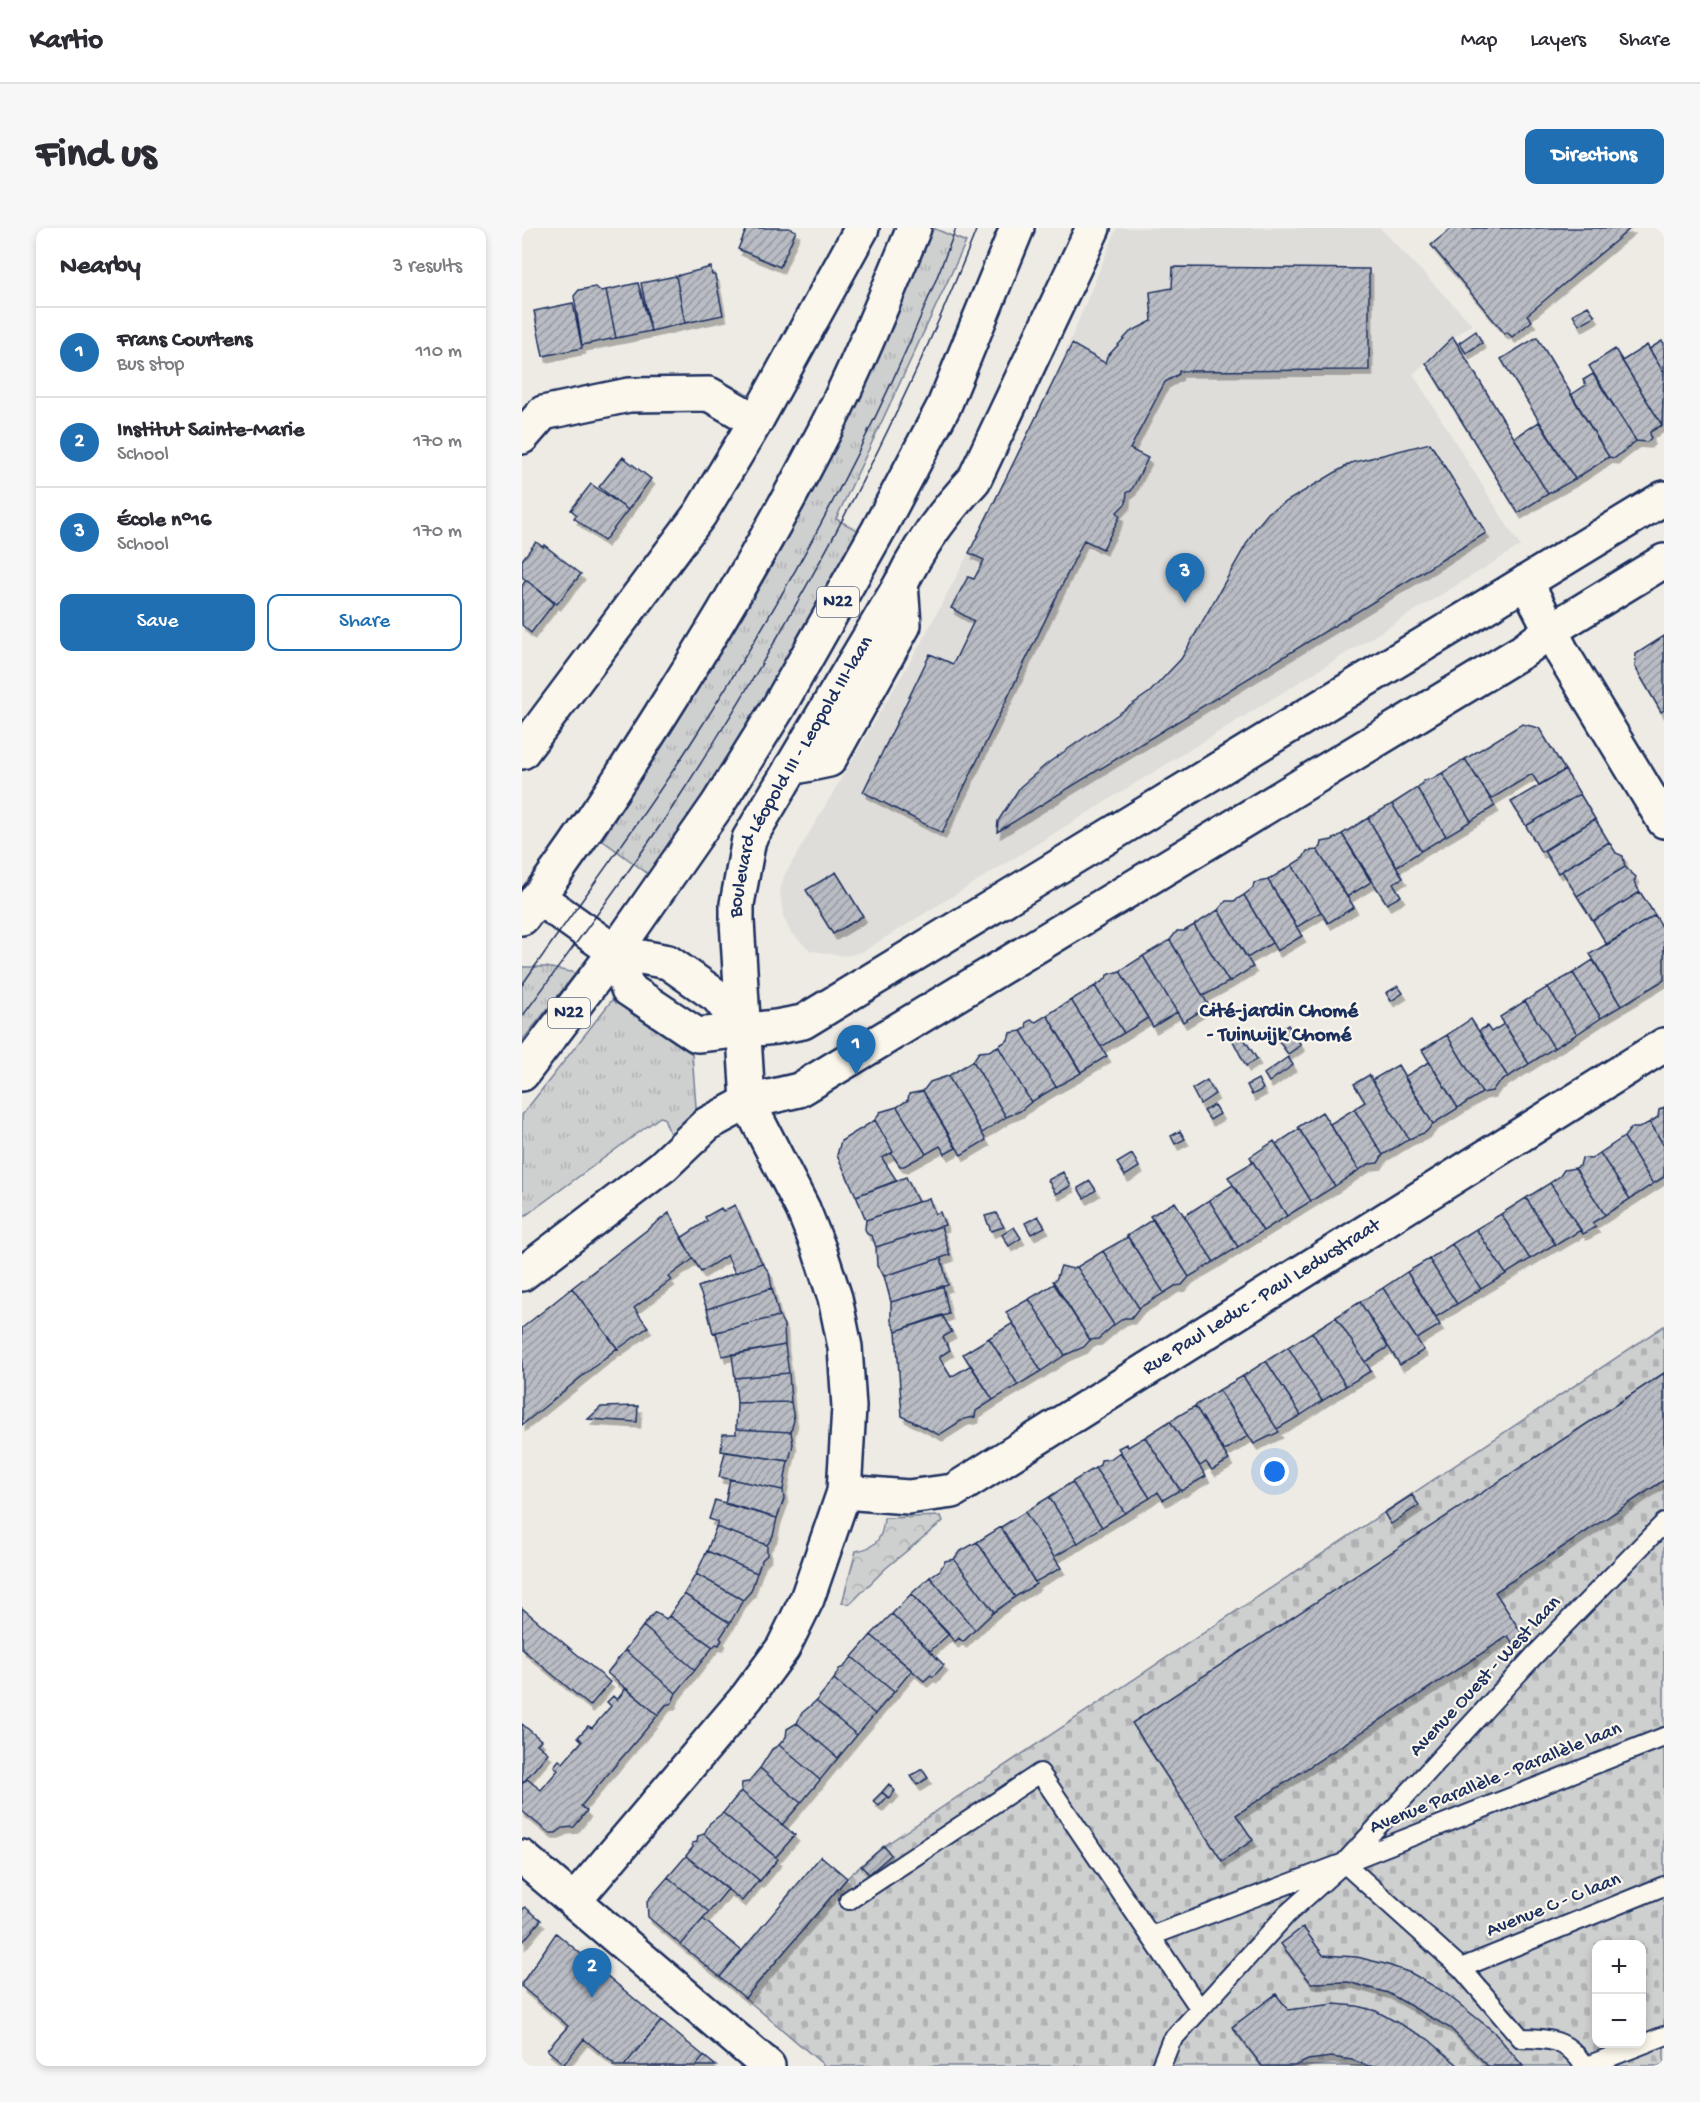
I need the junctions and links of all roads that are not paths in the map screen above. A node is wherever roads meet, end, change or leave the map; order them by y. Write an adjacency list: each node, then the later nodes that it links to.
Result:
1 (862, 228): 5 (street)
2 (914, 228): 13 (street)
3 (1017, 228): 14 (street, N22)
4 (1093, 228): 15 (street, Boulevard Léopold III - Leopold III-laan)
5 (756, 421): 6 (street); 11 (street)
6 (522, 437)
7 (1664, 498): 9 (street)
8 (1664, 561): 10 (street)
9 (1526, 582): 10 (street); 15 (street)
10 (1551, 630): 12 (street); 18 (street)
11 (522, 752)
12 (1664, 821)
13 (530, 908): 14 (street)
14 (615, 952): 15 (street); 15 (street); 17 (street, N22)
15 (743, 1029): 18 (street, Boulevard Léopold III - Leopold III-laan)
16 (1664, 1045): 20 (street, Rue Paul Leduc - Paul Leducstraat)
17 (522, 1074)
18 (748, 1102): 19 (street); 20 (street)
19 (522, 1274)
20 (844, 1492): 27 (street)
21 (1664, 1523): 24 (lane, Avenue Ouest - West laan)
22 (1664, 1737): 24 (lane, Avenue Parallèle - Parallèle laan)
23 (522, 1857): 27 (street)
24 (1344, 1863): 28 (lane, Avenue Parallèle - Parallèle laan); 29 (lane); 30 (lane)
25 (1664, 1886): 29 (lane, Avenue C - C laan)
26 (849, 1900): 28 (lane)
27 (574, 1901): 32 (street)
28 (1151, 1936): 30 (lane)
29 (1461, 1968): 34 (lane)
30 (1200, 2009): 33 (lane)
31 (1664, 2036): 34 (lane)
32 (768, 2066)
33 (1161, 2066)
34 (1585, 2066)

